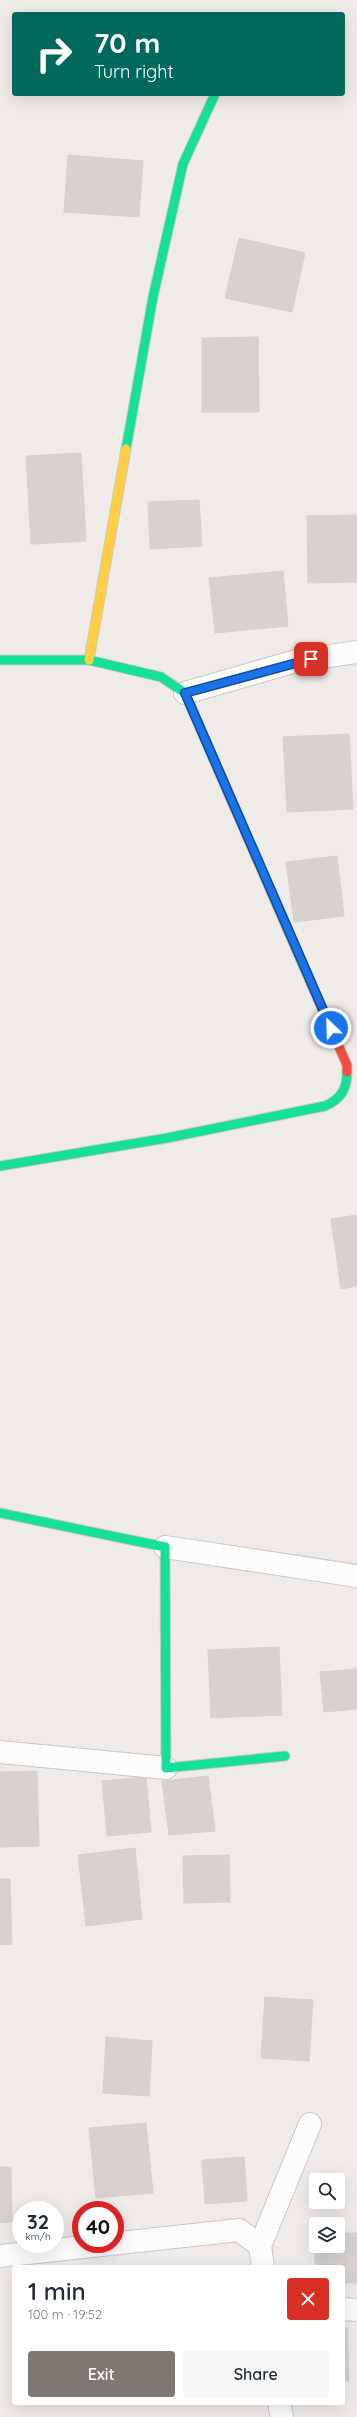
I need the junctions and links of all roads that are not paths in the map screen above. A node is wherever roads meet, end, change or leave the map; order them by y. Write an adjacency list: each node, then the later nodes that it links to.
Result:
1 (214, 96): 4 (street)
2 (357, 652): 5 (street)
3 (0, 660): 4 (street)
4 (90, 660): 5 (street)
5 (185, 693): 6 (street)
6 (352, 1063): 7 (street)
7 (0, 1166)
8 (0, 1513): 9 (street)
9 (165, 1547): 10 (street); 13 (street)
10 (357, 1576)
11 (0, 1752): 13 (street)
12 (285, 1756): 13 (street)
13 (166, 1768)
14 (310, 2124): 16 (street)
15 (0, 2256): 16 (street)
16 (262, 2256)
17 (345, 2309): 18 (street)
18 (357, 2310)
19 (279, 2405): 20 (street)
20 (282, 2417)

